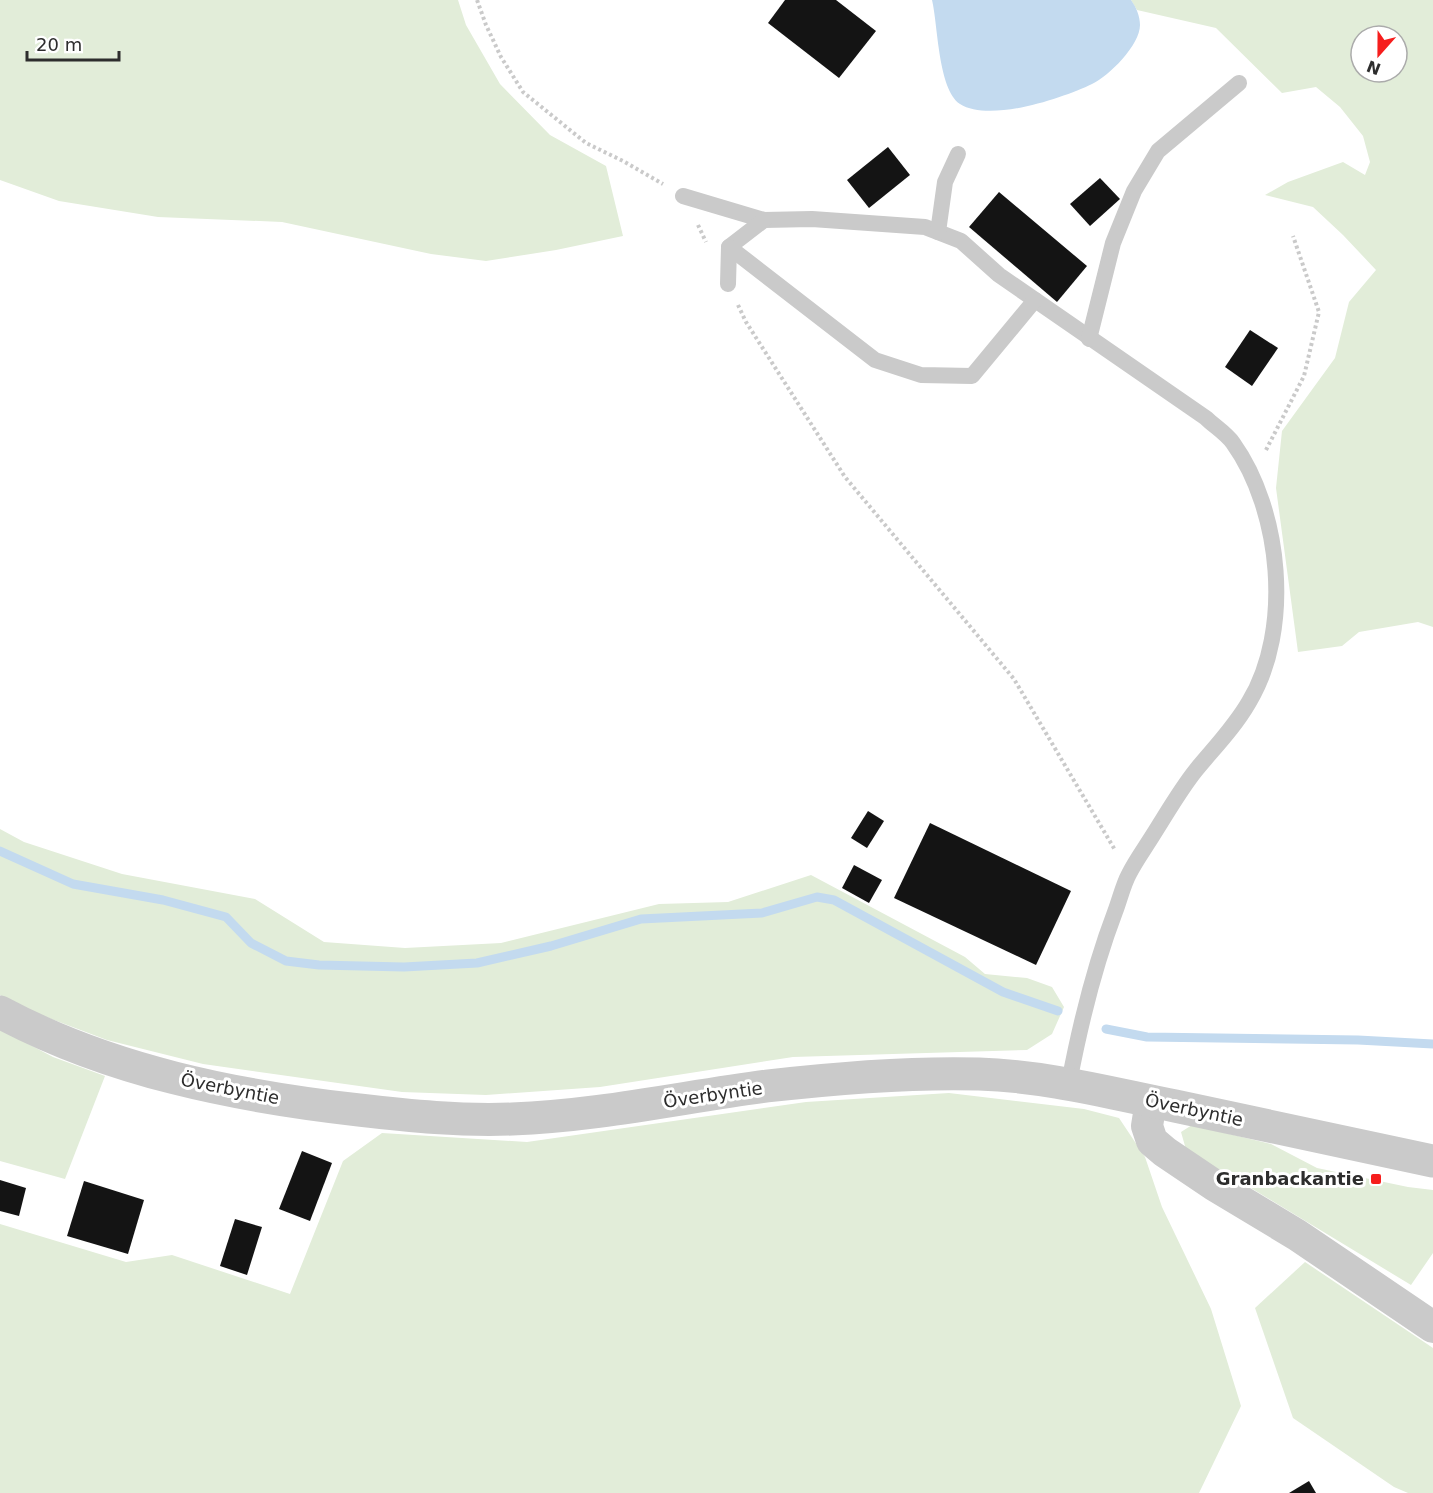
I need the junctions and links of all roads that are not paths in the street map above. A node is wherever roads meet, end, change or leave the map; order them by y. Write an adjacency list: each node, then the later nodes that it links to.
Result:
1 (1239, 84): 9 (lane)
2 (958, 154): 5 (lane)
3 (683, 196): 4 (lane)
4 (764, 220): 5 (lane); 6 (lane)
5 (938, 232): 8 (lane)
6 (729, 247): 7 (lane); 8 (lane)
7 (728, 284)
8 (1035, 300): 9 (lane)
9 (1089, 339): 11 (lane)
10 (0, 1012): 11 (street, Överbyntie)
11 (1069, 1083): 12 (street, Överbyntie)
12 (1150, 1101): 13 (street, Överbyntie); 14 (street)
13 (1433, 1161)
14 (1433, 1327)

